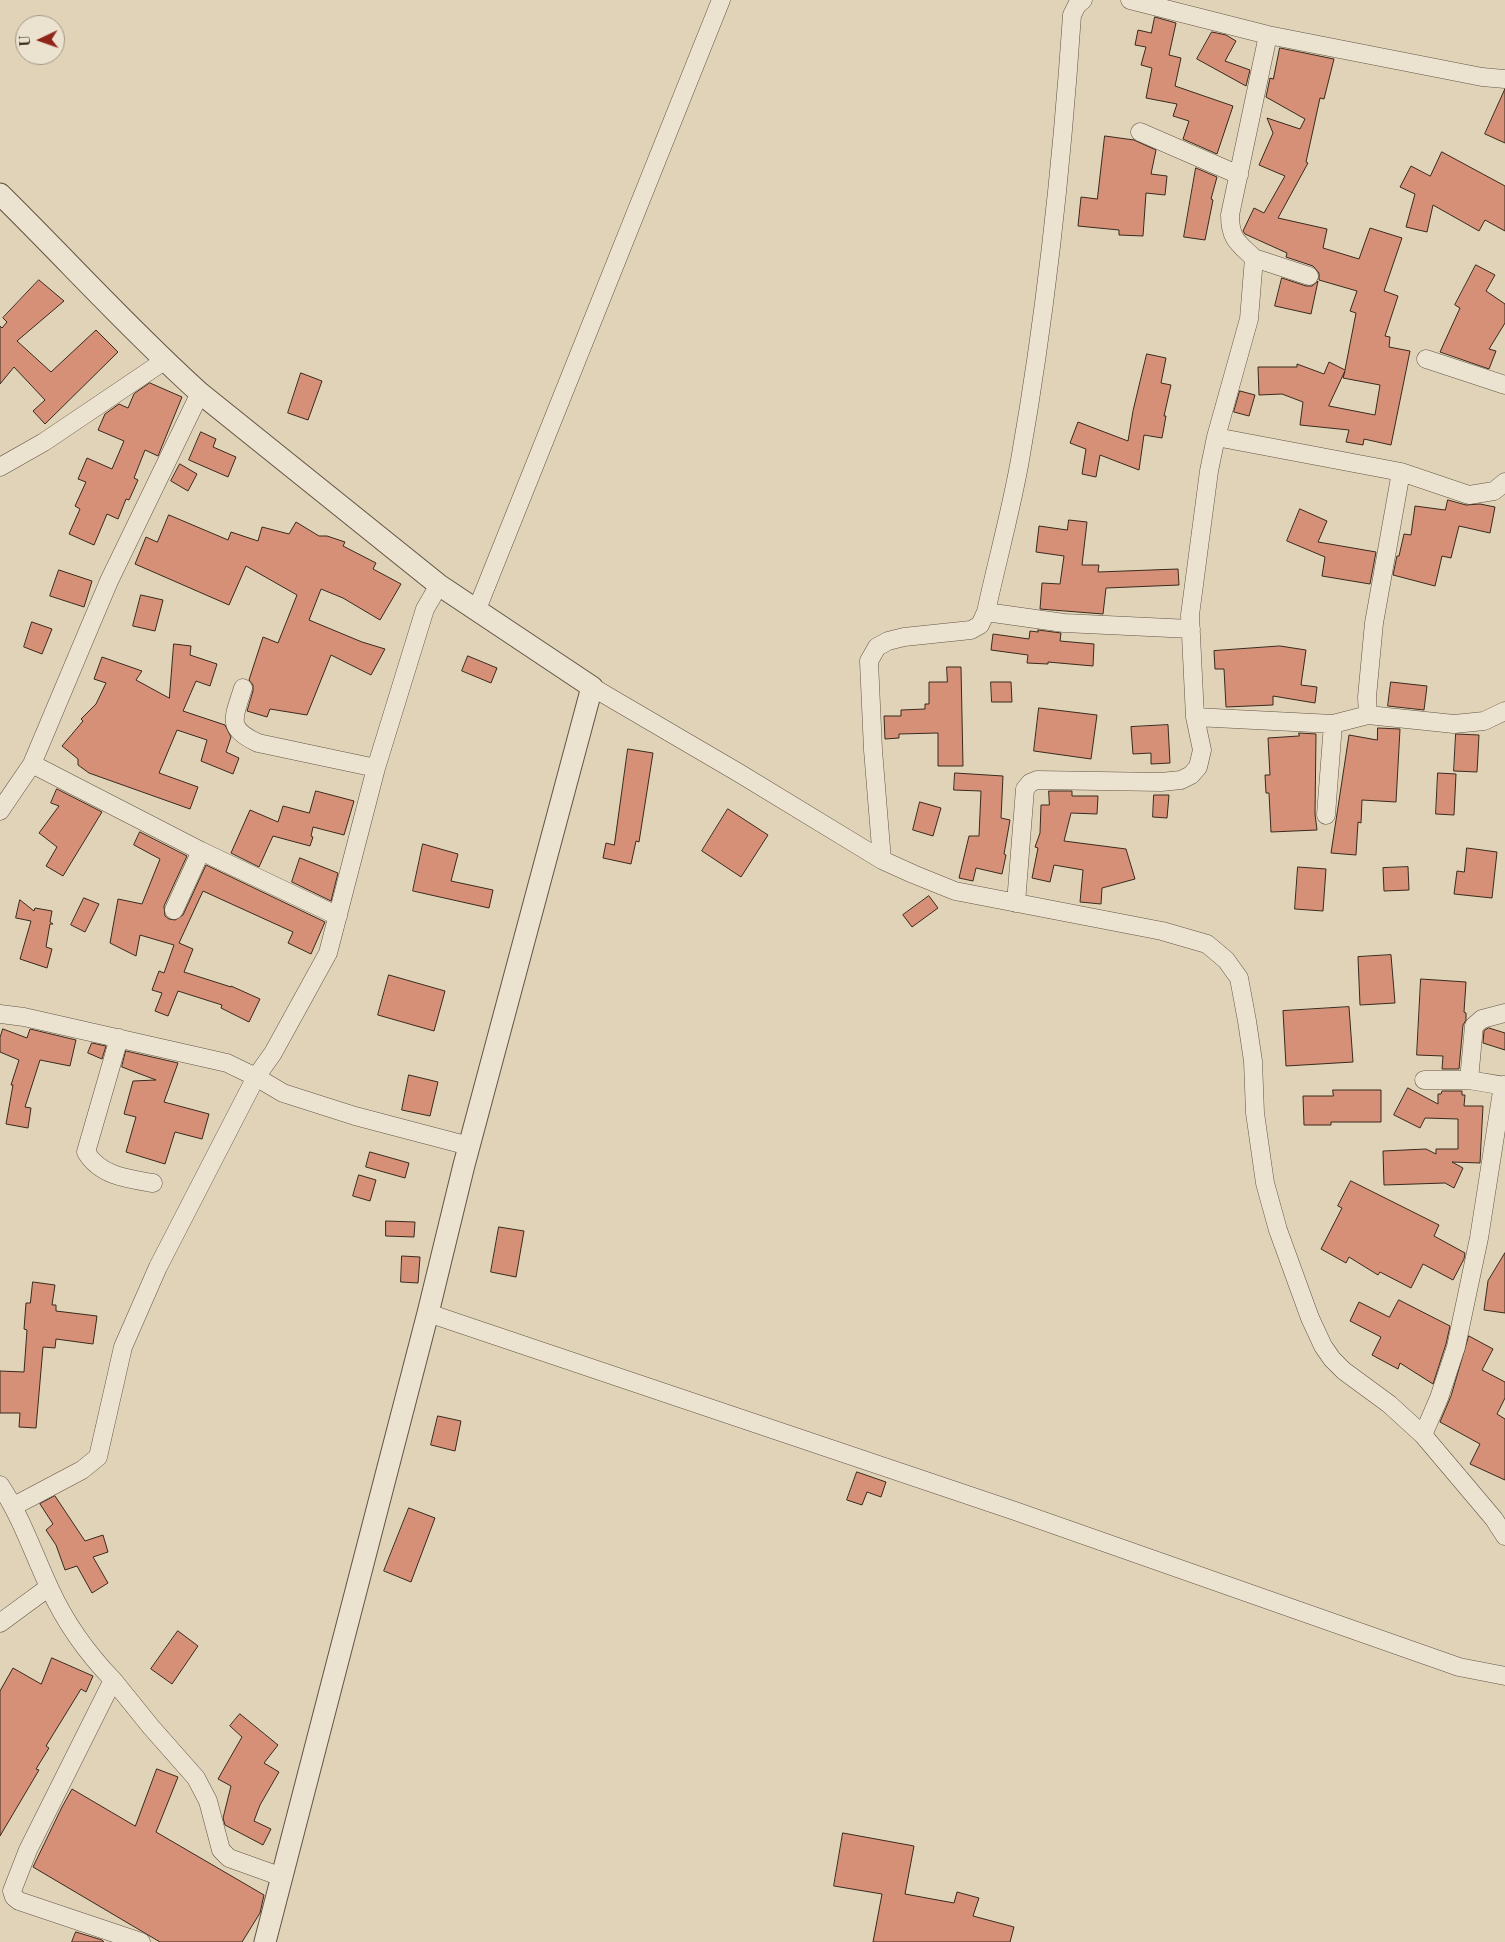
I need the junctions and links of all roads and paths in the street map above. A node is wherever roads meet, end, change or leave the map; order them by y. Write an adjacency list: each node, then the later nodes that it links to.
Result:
1 (721, 0): 20 (street)
2 (1083, 0): 21 (street)
3 (1130, 0): 4 (street)
4 (1268, 35): 5 (street); 7 (street)
5 (1505, 79)
6 (1140, 132): 7 (street)
7 (1239, 175): 9 (street)
8 (0, 194): 12 (street)
9 (1254, 258): 10 (street); 15 (street)
10 (1309, 276)
11 (1426, 360): 13 (street)
12 (164, 361): 14 (street); 16 (street)
13 (1505, 385)
14 (200, 394): 19 (street); 29 (street)
15 (1216, 437): 17 (street); 22 (street)
16 (0, 467)
17 (1401, 472): 18 (street); 26 (street)
18 (1505, 482)
19 (439, 585): 20 (street); 30 (street)
20 (477, 609): 23 (street)
21 (986, 612): 22 (street); 34 (street)
22 (1191, 629): 27 (street)
23 (592, 687): 34 (street); 45 (street)
24 (243, 688): 30 (street)
25 (1505, 710): 26 (street)
26 (1368, 715): 28 (street)
27 (1195, 717): 28 (street); 35 (street)
28 (1333, 724): 32 (street)
29 (32, 764): 31 (street); 33 (street)
30 (376, 768): 37 (street)
31 (0, 811)
32 (1326, 815)
33 (201, 851): 36 (street); 37 (street)
34 (882, 860): 35 (street)
35 (1016, 903): 48 (street)
36 (174, 910)
37 (338, 916): 41 (street)
38 (1505, 1013): 43 (street)
39 (0, 1014): 40 (street)
40 (119, 1038): 41 (street); 46 (street)
41 (256, 1077): 45 (street); 50 (street)
42 (1424, 1080): 43 (street)
43 (1469, 1080): 44 (street)
44 (1504, 1085): 48 (street)
45 (469, 1146): 47 (street)
46 (153, 1184)
47 (428, 1313): 54 (street); 56 (street)
48 (1423, 1435): 51 (street)
49 (0, 1485): 50 (street)
50 (14, 1506): 52 (street)
51 (1505, 1536)
52 (49, 1587): 53 (street); 55 (street)
53 (0, 1623)
54 (1505, 1676)
55 (113, 1680): 56 (street); 57 (street)
56 (282, 1877): 58 (street)
57 (141, 1942)
58 (265, 1942)

